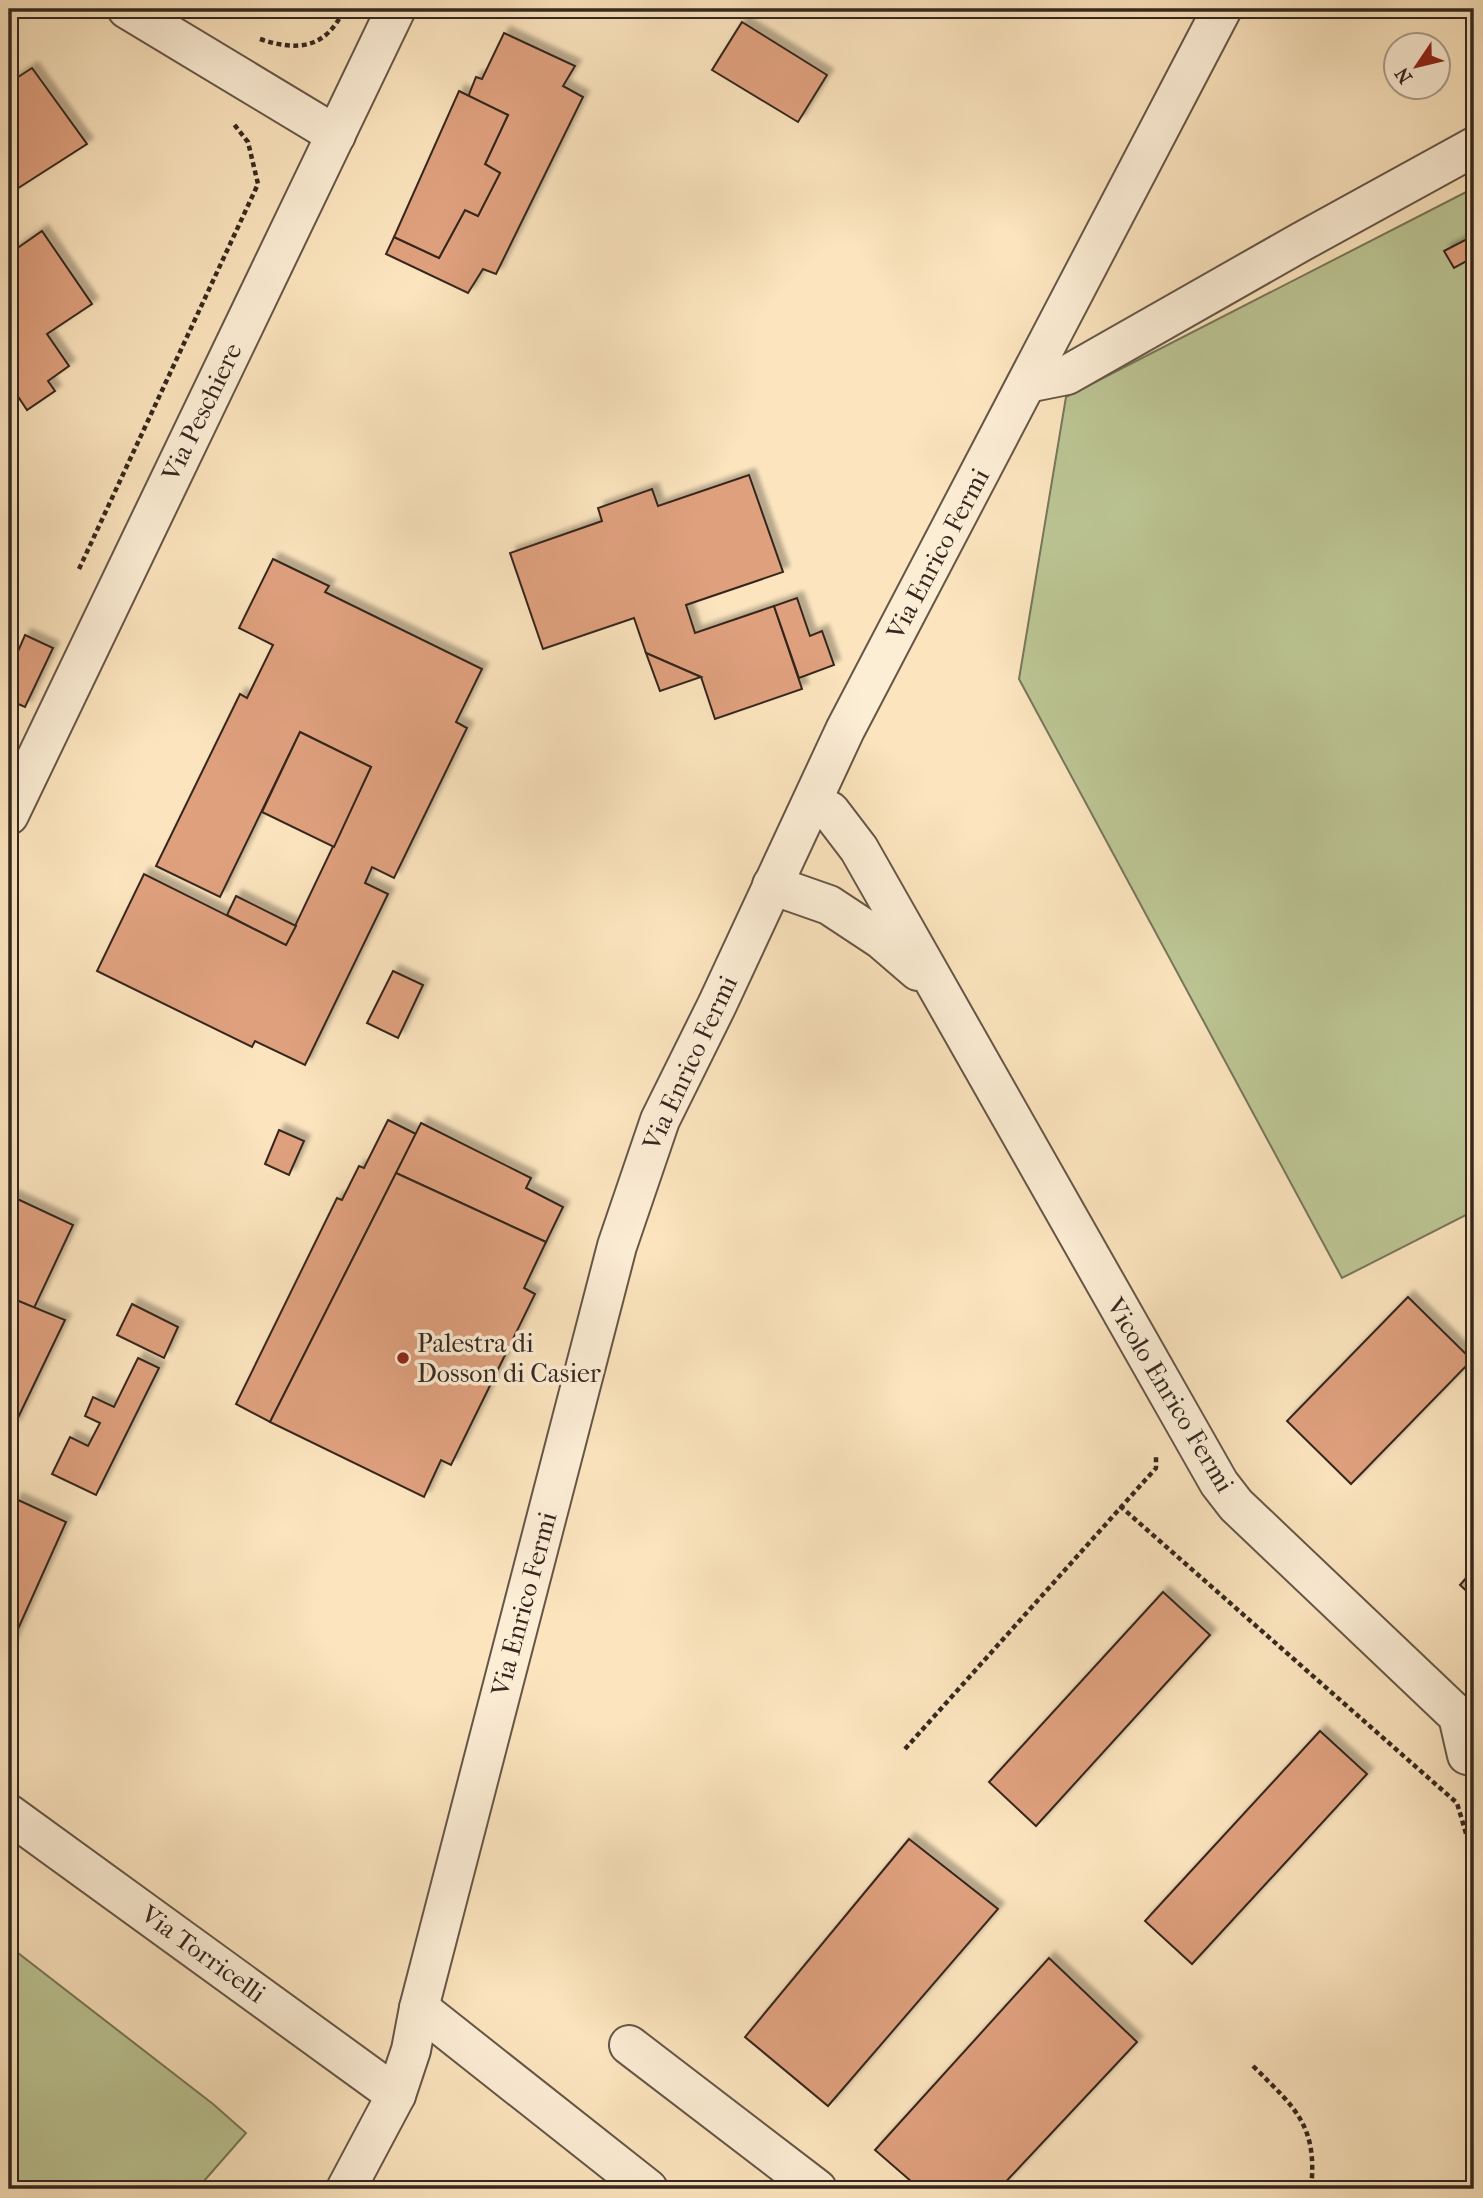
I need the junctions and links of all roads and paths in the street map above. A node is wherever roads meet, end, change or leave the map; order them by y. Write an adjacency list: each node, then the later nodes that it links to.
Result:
1 (127, 9): 5 (street)
2 (344, 9): 5 (path)
3 (396, 9): 7 (street, Via Peschiere)
4 (1222, 9): 9 (street, Via Enrico Fermi)
5 (217, 63): 7 (street)
6 (231, 120): 10 (path)
7 (336, 135): 12 (street, Via Peschiere)
8 (1474, 147): 9 (street)
9 (1027, 383): 11 (street, Via Enrico Fermi)
10 (75, 576)
11 (812, 803): 13 (street, Via Enrico Fermi); 14 (street, Vicolo Enrico Fermi)
12 (9, 816)
13 (772, 885): 14 (street, Vicolo Enrico Fermi); 23 (street, Via Enrico Fermi)
14 (933, 983): 18 (street, Vicolo Enrico Fermi)
15 (1156, 1453): 16 (path)
16 (1120, 1506): 17 (path); 22 (path)
17 (905, 1749)
18 (1467, 1755)
19 (9, 1814): 21 (street, Via Torricelli)
20 (9, 1839): 21 (street)
21 (53, 1846): 26 (street, Via Torricelli)
22 (1474, 1854)
23 (419, 2008): 26 (street, Via Enrico Fermi); 28 (street)
24 (629, 2045): 29 (street)
25 (1253, 2066): 30 (path)
26 (396, 2095): 27 (street, Via Enrico Fermi)
27 (346, 2189)
28 (648, 2189)
29 (816, 2189)
30 (1311, 2189)

